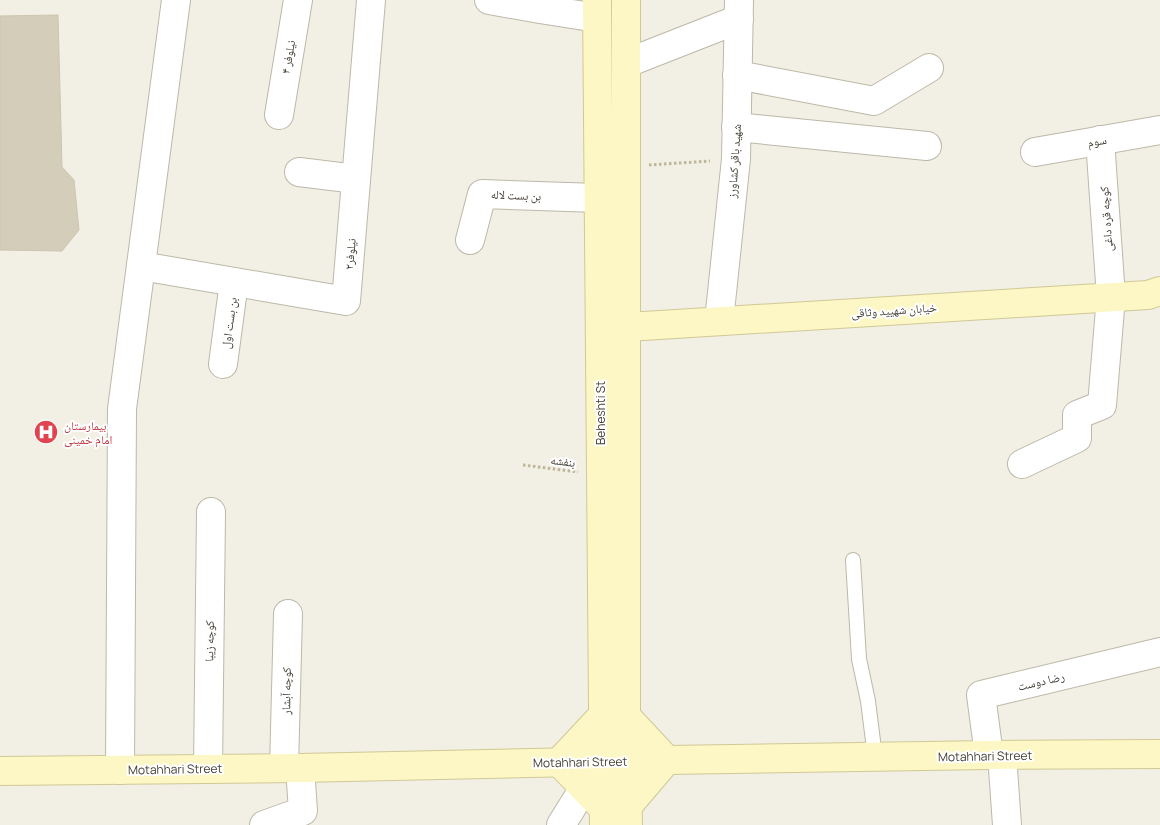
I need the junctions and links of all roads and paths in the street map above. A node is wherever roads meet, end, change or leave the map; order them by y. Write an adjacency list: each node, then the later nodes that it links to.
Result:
1 (176, 0): 23 (street)
2 (298, 0): 11 (street, نیلوفر ۴)
3 (371, 0): 20 (street, نیلوفر۲)
4 (489, 0): 6 (street)
5 (626, 0): 8 (main road, Beheshti St)
6 (597, 9): 21 (main road, Beheshti St)
7 (739, 10): 8 (street); 10 (street, شهید باقر کشاورز)
8 (627, 62): 18 (main road, Beheshti St)
9 (929, 68): 10 (street)
10 (737, 75): 12 (street, شهید باقر کشاورز)
11 (278, 115)
12 (736, 127): 15 (street); 17 (street, شهید باقر کشاورز)
13 (1160, 130): 14 (street, سوم)
14 (1100, 140): 16 (street, سوم); 26 (street, کوچه قره داغی)
15 (927, 146)
16 (1034, 152)
17 (736, 160): 18 (path); 27 (street, شهید باقر کشاورز)
18 (626, 166): 28 (main road, Beheshti St)
19 (299, 172): 20 (street)
20 (356, 179): 24 (street, نیلوفر۲)
21 (598, 198): 22 (street, بن بست لاله); 32 (main road, Beheshti St)
22 (470, 240)
23 (141, 266): 24 (street, نیلوفر۲); 46 (street)
24 (234, 282): 29 (street, بن بست اول)
25 (1160, 291): 26 (main road, خیابان شهیید وثاقی)
26 (1111, 297): 27 (main road, خیابان شهیید وثاقی); 30 (street, کوچه قره داغی)
27 (719, 321): 28 (main road, خیابان شهیید وثاقی)
28 (627, 327): 37 (main road, Beheshti St)
29 (223, 364)
30 (1022, 464)
31 (523, 465): 32 (path, بنفشه)
32 (601, 474): 37 (main road, Beheshti St)
33 (210, 512): 45 (street, کوچه زیبا)
34 (853, 560): 40 (lane)
35 (288, 614): 44 (street, کوچه آبشار)
36 (1160, 652): 39 (street, رضا دوست)
37 (614, 716): 41 (main road); 42 (main road, Beheshti St); 43 (main road)
38 (1160, 754): 39 (main road, Motahhari Street)
39 (996, 755): 40 (main road, Motahhari Street); 52 (street)
40 (876, 757): 41 (main road, Motahhari Street)
41 (666, 760): 42 (main road, Motahhari Street); 49 (main road)
42 (615, 761): 43 (main road, Motahhari Street); 49 (main road, Beheshti St)
43 (559, 762): 44 (main road, Motahhari Street); 48 (main road)
44 (292, 768): 45 (main road, Motahhari Street); 50 (street, کوچه آبشار)
45 (208, 769): 46 (main road, Motahhari Street)
46 (120, 770): 47 (main road, Motahhari Street)
47 (0, 771)
48 (584, 788): 49 (main road); 51 (street)
49 (616, 816)
50 (264, 825)
51 (561, 825)
52 (1007, 825)

